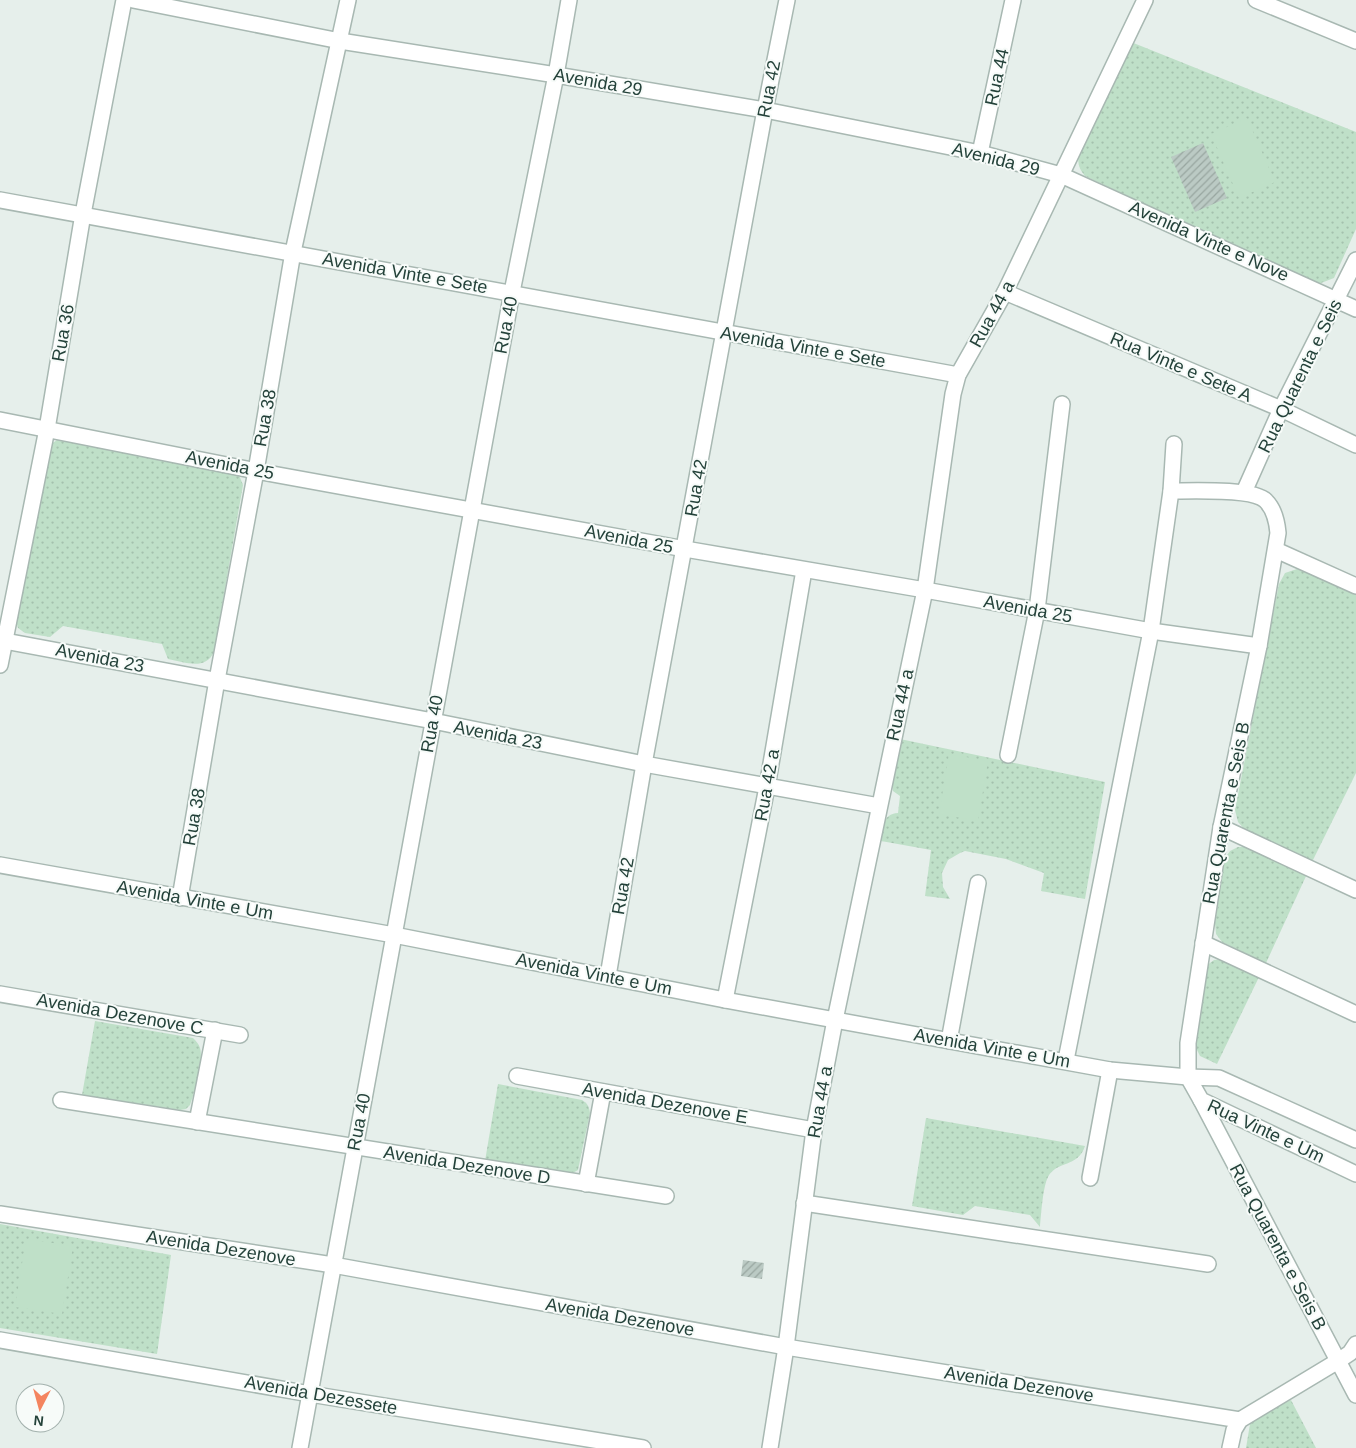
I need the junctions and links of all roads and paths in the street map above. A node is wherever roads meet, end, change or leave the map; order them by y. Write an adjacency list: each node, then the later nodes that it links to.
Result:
1 (124, 0): 16 (street, Rua 36)
2 (133, 0): 9 (street, Avenida 29)
3 (348, 0): 9 (street, Rua 38)
4 (569, 0): 11 (street, Rua 40)
5 (787, 0): 12 (street, Rua 42)
6 (1014, 0): 13 (street, Rua 44)
7 (1145, 0): 14 (street, Rua 44 a)
8 (1256, 0): 10 (street)
9 (340, 41): 11 (street, Avenida 29); 17 (street, Rua 38)
10 (1356, 41)
11 (556, 75): 12 (street, Avenida 29); 19 (street, Rua 40)
12 (765, 110): 13 (street, Avenida 29); 23 (street, Rua 42)
13 (980, 153): 14 (street, Avenida 29)
14 (1061, 175): 20 (street, Rua 44 a); 21 (street, Avenida Vinte e Nove)
15 (0, 200): 16 (street, Avenida Vinte e Sete)
16 (83, 214): 17 (street, Avenida Vinte e Sete); 28 (street, Rua 36)
17 (294, 252): 19 (street, Avenida Vinte e Sete); 31 (street, Rua 38)
18 (1356, 260): 21 (street, Rua Quarenta e Seis)
19 (512, 292): 23 (street, Avenida Vinte e Sete); 34 (street, Rua 40)
20 (1005, 292): 24 (street, Rua 44 a); 26 (street, Rua Vinte e Sete A)
21 (1338, 300): 22 (street, Avenida Vinte e Nove); 26 (street, Rua Quarenta e Seis)
22 (1356, 309)
23 (724, 333): 24 (street, Avenida Vinte e Sete); 35 (street, Rua 42)
24 (958, 375): 39 (street, Rua 44 a)
25 (1062, 404): 40 (street)
26 (1281, 409): 30 (street, Rua Vinte e Sete A); 33 (street, Rua Quarenta e Seis)
27 (0, 420): 28 (street, Avenida 25)
28 (46, 429): 31 (street, Avenida 25); 42 (street, Rua 36)
29 (1174, 444): 32 (street)
30 (1356, 445)
31 (256, 471): 34 (street, Avenida 25); 45 (street, Rua 38)
32 (1171, 491): 33 (street); 41 (street)
33 (1244, 492): 36 (street, Rua Quarenta e Seis B)
34 (472, 510): 35 (street, Avenida 25); 46 (street, Rua 40)
35 (685, 549): 37 (street, Avenida 25); 48 (street, Rua 42)
36 (1276, 550): 38 (street); 43 (street, Rua Quarenta e Seis B)
37 (804, 570): 39 (street, Avenida 25); 49 (street, Rua 42 a)
38 (1356, 586)
39 (925, 590): 40 (street, Avenida 25); 50 (street, Rua 44 a)
40 (1038, 610): 41 (street, Avenida 25); 47 (street)
41 (1151, 631): 43 (street, Avenida 25); 66 (street)
42 (2, 640): 44 (street, Rua 36); 45 (street, Avenida 23)
43 (1259, 646): 51 (street, Rua Quarenta e Seis B)
44 (0, 666)
45 (216, 680): 46 (street, Avenida 23); 55 (street, Rua 38)
46 (433, 722): 48 (street, Avenida 23); 56 (street, Rua 40)
47 (1008, 755)
48 (644, 764): 49 (street, Avenida 23); 58 (street, Rua 42)
49 (767, 787): 50 (street, Avenida 23); 60 (street, Rua 42 a)
50 (879, 806): 62 (street, Rua 44 a)
51 (1221, 827): 54 (street); 57 (street, Rua Quarenta e Seis B)
52 (0, 865): 55 (street, Avenida Vinte e Um)
53 (978, 883): 65 (street)
54 (1356, 890)
55 (180, 898): 56 (street, Avenida Vinte e Um)
56 (394, 935): 58 (street, Avenida Vinte e Um); 76 (street, Rua 40)
57 (1203, 943): 61 (street); 69 (street, Rua Quarenta e Seis B)
58 (608, 976): 60 (street, Avenida Vinte e Um)
59 (0, 994): 63 (street, Avenida Dezenove C)
60 (725, 1000): 62 (street, Avenida Vinte e Um)
61 (1356, 1014)
62 (835, 1020): 65 (street, Avenida Vinte e Um); 74 (street, Rua 44 a)
63 (215, 1030): 64 (street, Avenida Dezenove C); 73 (street)
64 (240, 1035)
65 (950, 1041): 66 (street, Avenida Vinte e Um)
66 (1066, 1060): 67 (street, Avenida Vinte e Um)
67 (1110, 1070): 69 (street, Avenida Vinte e Um); 78 (street)
68 (516, 1076): 70 (street, Avenida Dezenove E)
69 (1188, 1077): 72 (street, Rua Vinte e Um); 75 (street, Rua Vinte e Um)
70 (603, 1092): 74 (street, Avenida Dezenove E); 79 (street)
71 (61, 1100): 73 (street, Avenida Dezenove D)
72 (1200, 1100): 77 (street, Rua Vinte e Um); 88 (street, Rua Quarenta e Seis B)
73 (197, 1122): 76 (street, Avenida Dezenove D)
74 (814, 1130): 81 (street, Rua 44 a)
75 (1356, 1140)
76 (354, 1147): 79 (street, Avenida Dezenove D); 84 (street, Rua 40)
77 (1356, 1174)
78 (1090, 1178)
79 (586, 1184): 80 (street, Avenida Dezenove D)
80 (666, 1196)
81 (804, 1203): 83 (street); 87 (street, Rua 44 a)
82 (0, 1214): 84 (street, Avenida Dezenove)
83 (1208, 1264)
84 (333, 1265): 87 (street, Avenida Dezenove); 89 (street, Rua 40)
85 (0, 1340): 89 (street, Avenida Dezessete)
86 (1356, 1344): 88 (street)
87 (786, 1347): 91 (street, Avenida Dezenove); 94 (street, Rua 44 a)
88 (1338, 1361): 90 (street, Rua Quarenta e Seis B); 91 (street)
89 (310, 1394): 92 (street, Rua 40); 93 (street, Avenida Dezessete)
90 (1356, 1395)
91 (1240, 1420): 95 (street)
92 (300, 1448)
93 (642, 1448)
94 (770, 1448)
95 (1230, 1448)

